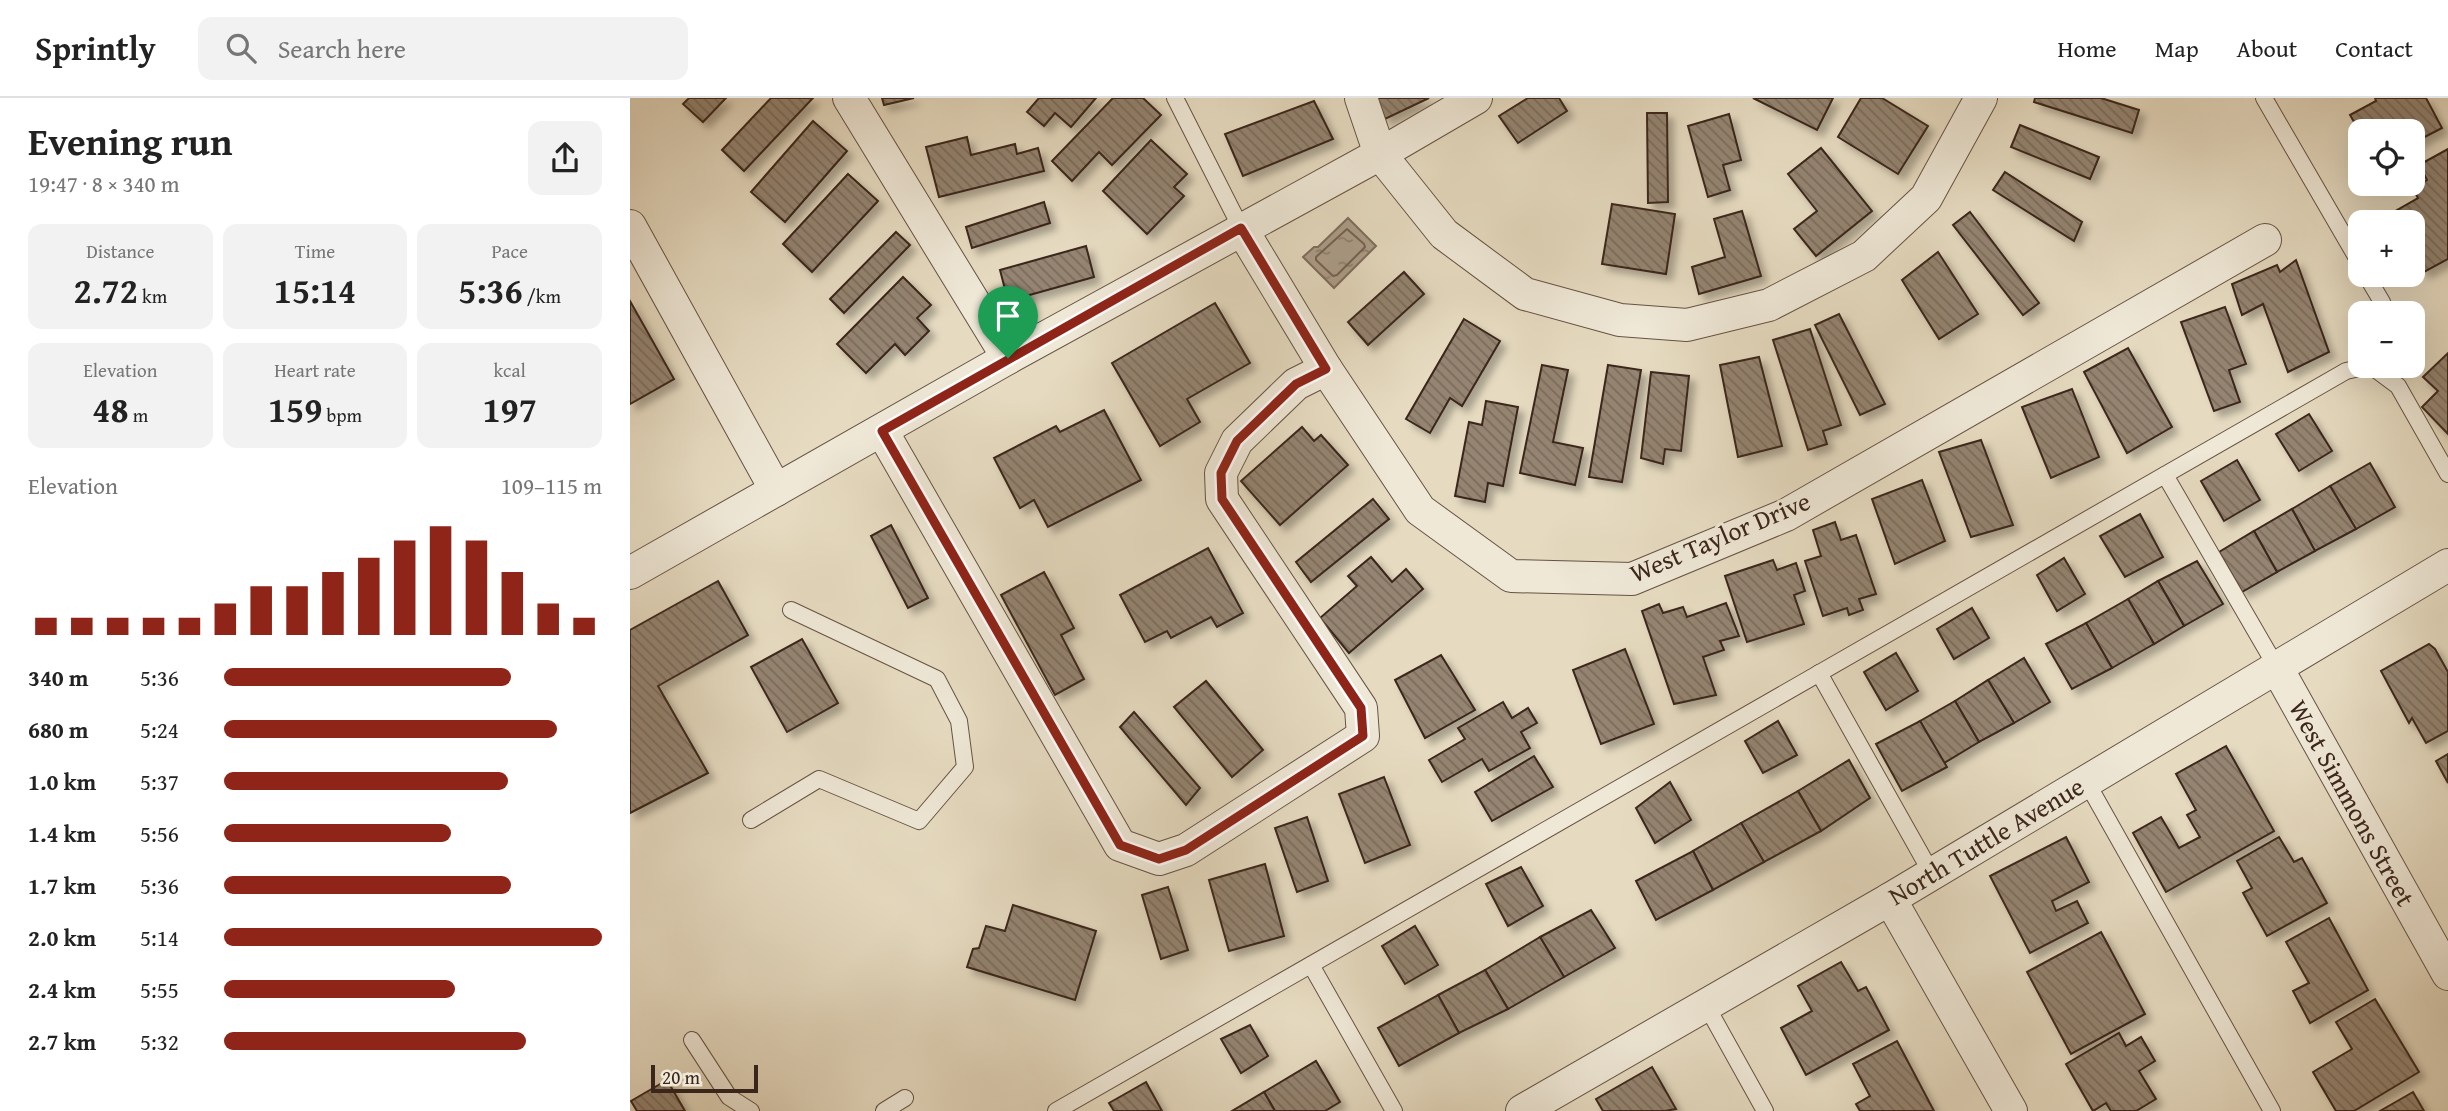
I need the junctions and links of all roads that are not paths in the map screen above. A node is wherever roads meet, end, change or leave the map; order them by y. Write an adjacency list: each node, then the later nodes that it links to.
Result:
1 (849, 98): 12 (street)
2 (1175, 98): 9 (lane)
3 (1361, 98): 7 (street)
4 (1476, 98): 7 (street)
5 (1981, 98): 7 (street)
6 (2264, 98): 11 (lane)
7 (1380, 154): 9 (street)
8 (630, 226): 19 (street)
9 (1241, 228): 12 (street); 13 (street, West Taylor Drive)
10 (2265, 240): 13 (street, West Taylor Drive)
11 (2348, 243)
12 (1008, 358): 16 (street)
13 (1326, 369): 16 (street)
14 (2348, 371): 18 (lane)
15 (2389, 378): 17 (lane)
16 (882, 431): 19 (street)
17 (2448, 474)
18 (2165, 475): 23 (lane); 24 (lane)
19 (776, 490): 21 (street)
20 (2448, 565): 23 (street, North Tuttle Avenue)
21 (630, 573)
22 (792, 610): 26 (lane)
23 (2277, 668): 25 (street, North Tuttle Avenue); 30 (street, West Simmons Street)
24 (1819, 674): 27 (lane); 29 (lane)
25 (2087, 781): 27 (street, North Tuttle Avenue); 41 (lane)
26 (751, 820)
27 (1932, 874): 28 (street, North Tuttle Avenue)
28 (1890, 899): 31 (street, North Tuttle Avenue); 40 (street)
29 (1311, 965): 36 (lane); 37 (lane)
30 (2448, 974)
31 (1706, 1005): 38 (street, North Tuttle Avenue); 39 (lane)
32 (692, 1040): 34 (lane)
33 (905, 1098): 35 (lane)
34 (751, 1111)
35 (884, 1111)
36 (1056, 1111)
37 (1394, 1111)
38 (1521, 1111)
39 (1765, 1111)
40 (2011, 1111)
41 (2272, 1111)

